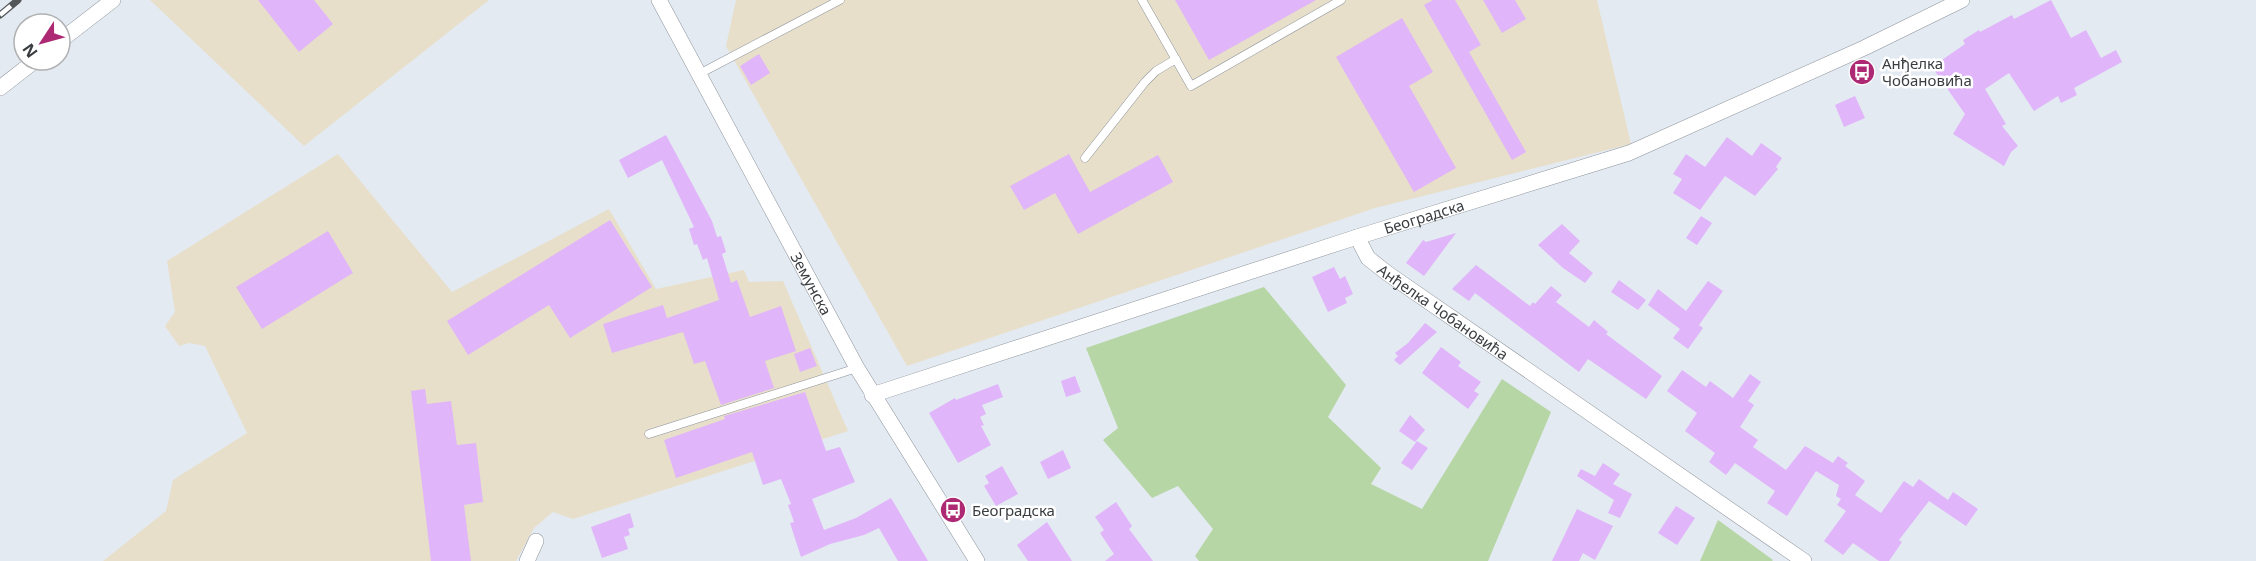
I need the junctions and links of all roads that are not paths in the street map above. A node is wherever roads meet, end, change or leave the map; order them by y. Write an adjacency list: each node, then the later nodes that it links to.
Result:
1 (113, 0): 7 (street)
2 (659, 0): 10 (street, Земунска)
3 (840, 0): 10 (lane)
4 (1142, 0): 8 (lane)
5 (1341, 0): 8 (lane)
6 (1962, 0): 13 (street, Београдска)
7 (72, 32)
8 (1176, 59): 12 (lane)
9 (21, 72): 11 (street)
10 (699, 74): 14 (street, Земунска)
11 (0, 88)
12 (1085, 158)
13 (1357, 237): 15 (street, Београдска); 20 (street, Анђелка Чобановића)
14 (857, 368): 15 (street, Земунска); 16 (lane)
15 (872, 395): 19 (street, Земунска)
16 (649, 434)
17 (536, 541): 18 (street)
18 (527, 561)
19 (977, 561)
20 (1804, 561)

